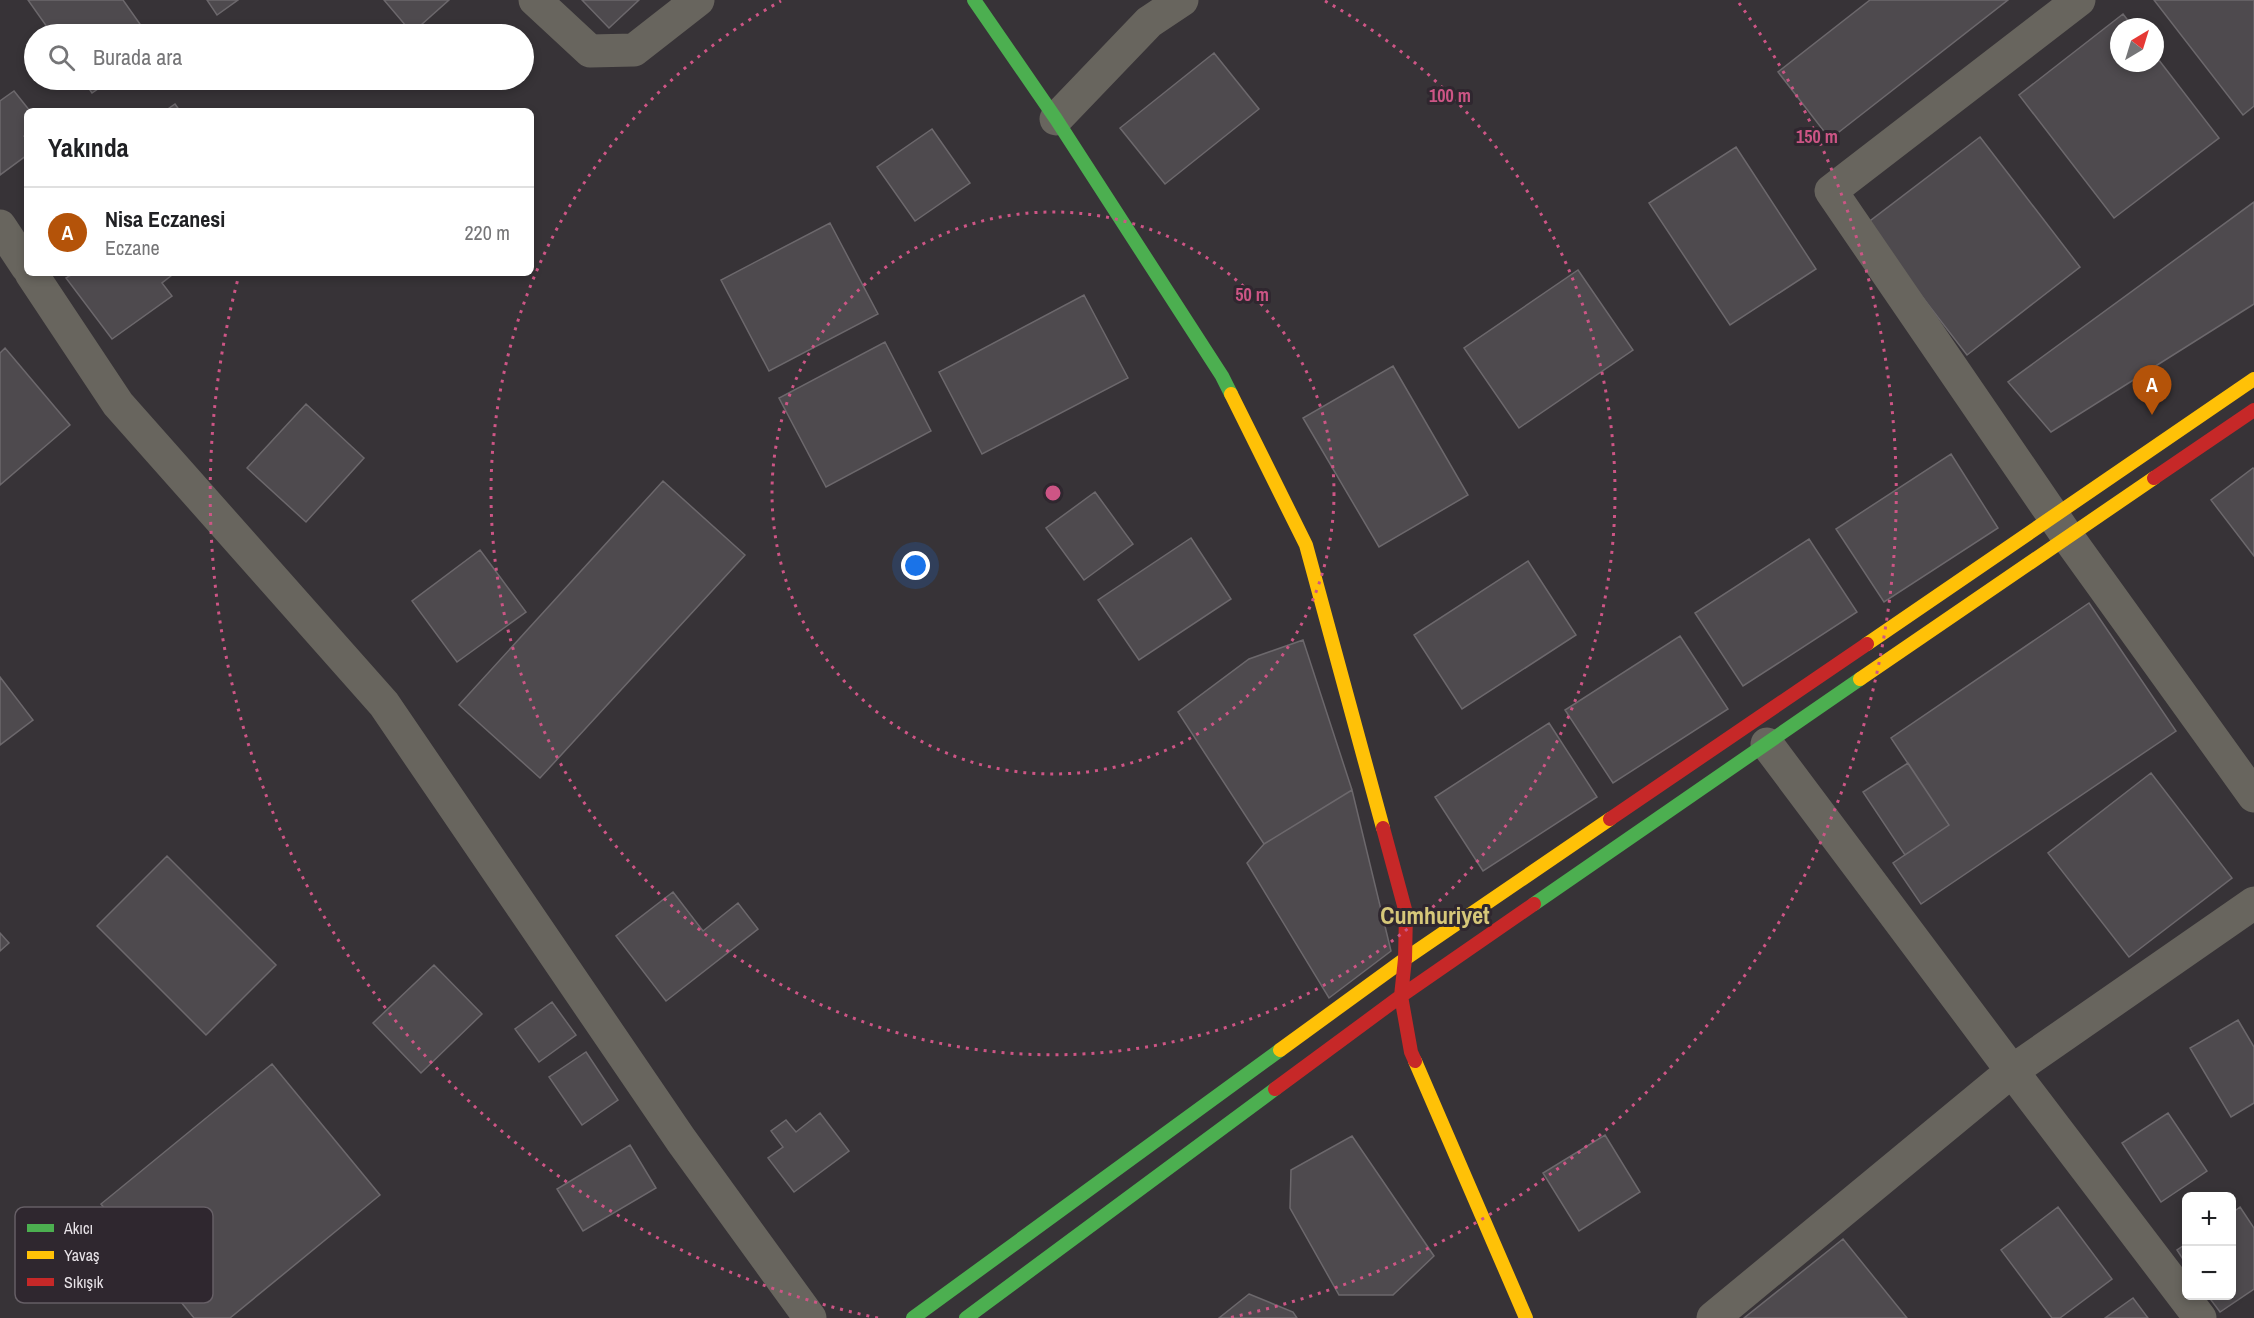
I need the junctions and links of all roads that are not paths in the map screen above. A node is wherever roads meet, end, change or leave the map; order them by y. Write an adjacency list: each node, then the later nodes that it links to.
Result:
1 (535, 0): 2 (street)
2 (698, 0)
3 (974, 0): 6 (street)
4 (1182, 0): 6 (street)
5 (2079, 0): 12 (street)
6 (1056, 119): 16 (street)
7 (0, 226): 8 (street)
8 (24, 262)
9 (33, 276): 19 (street)
10 (2254, 379): 12 (street)
11 (2254, 410): 12 (street)
12 (2060, 525): 13 (street); 14 (street); 16 (street)
13 (1767, 744): 17 (street); 18 (street)
14 (2254, 796)
15 (2254, 903): 18 (street)
16 (1405, 959): 17 (street); 20 (street)
17 (1401, 996): 21 (street); 22 (street)
18 (2012, 1071): 23 (street); 24 (street)
19 (810, 1318)
20 (913, 1318)
21 (966, 1318)
22 (1526, 1318)
23 (1713, 1318)
24 (2200, 1318)

